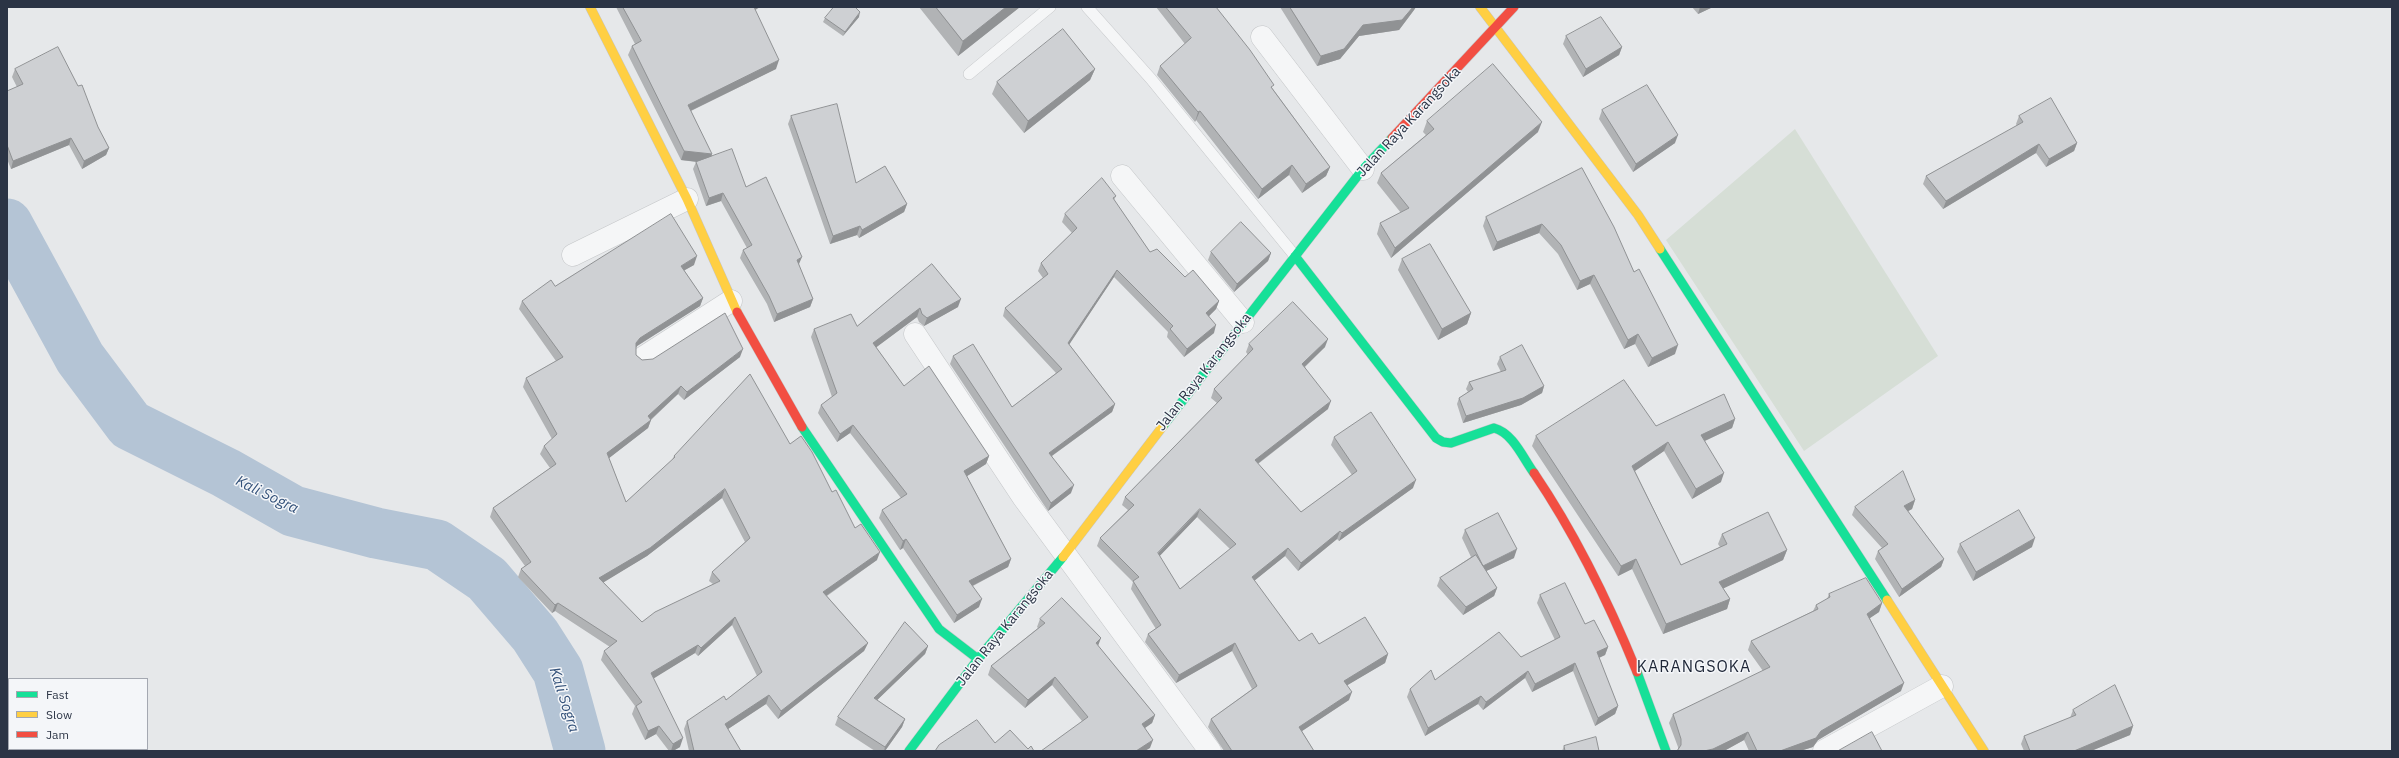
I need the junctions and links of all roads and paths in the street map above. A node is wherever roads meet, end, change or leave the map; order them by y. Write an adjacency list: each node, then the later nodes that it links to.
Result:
1 (590, 7): 11 (street)
2 (1050, 7): 8 (lane)
3 (1087, 7): 13 (lane)
4 (1480, 7): 6 (street)
5 (1514, 7): 6 (street, Jalan Raya Karangsoka)
6 (1495, 29): 9 (street, Jalan Raya Karangsoka); 20 (street)
7 (1262, 37): 9 (street)
8 (968, 74)
9 (1363, 169): 13 (street, Jalan Raya Karangsoka)
10 (1122, 176): 15 (street)
11 (687, 199): 12 (street); 14 (street)
12 (573, 255)
13 (1295, 256): 15 (street, Jalan Raya Karangsoka); 23 (street)
14 (730, 301): 17 (street); 19 (street)
15 (1243, 322): 18 (street, Jalan Raya Karangsoka)
16 (915, 334): 18 (street)
17 (644, 357)
18 (1065, 554): 19 (street, Jalan Raya Karangsoka); 22 (street)
19 (978, 659): 21 (street, Jalan Raya Karangsoka)
20 (1942, 686): 24 (street); 25 (street)
21 (909, 751)
22 (1210, 751)
23 (1666, 751)
24 (1824, 751)
25 (1984, 751)

